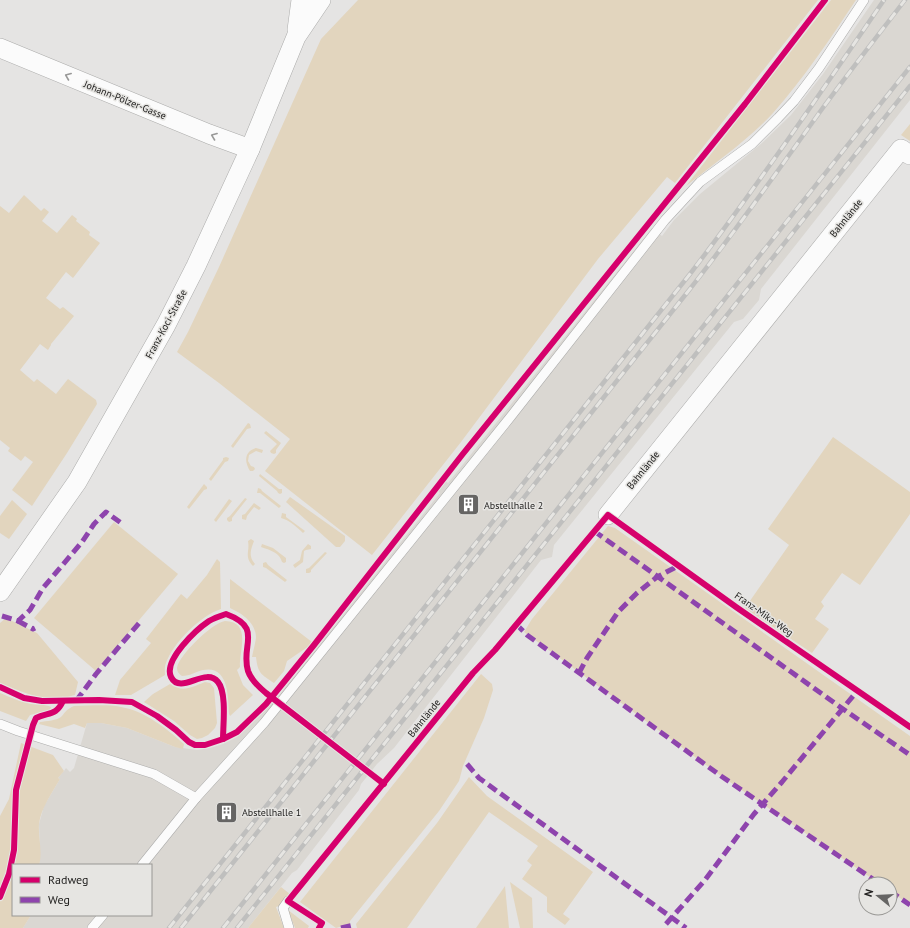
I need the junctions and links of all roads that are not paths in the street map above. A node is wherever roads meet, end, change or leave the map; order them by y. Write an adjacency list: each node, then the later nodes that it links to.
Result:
1 (301, 0): 4 (street, Franz-Koci-Straße)
2 (321, 0): 4 (street, Franz-Koci-Straße)
3 (864, 0): 11 (lane)
4 (296, 37): 6 (street, Franz-Koci-Straße)
5 (0, 48): 6 (street, Johann-Pölzer-Gasse, one-way to 5)
6 (250, 150): 9 (street, Franz-Koci-Straße)
7 (906, 152): 8 (street, Bahnlände)
8 (608, 514)
9 (0, 592)
10 (0, 724): 11 (lane)
11 (196, 798): 12 (lane)
12 (143, 864)
13 (288, 901): 16 (lane)
14 (102, 916): 15 (lane)
15 (92, 928)
16 (288, 928)

